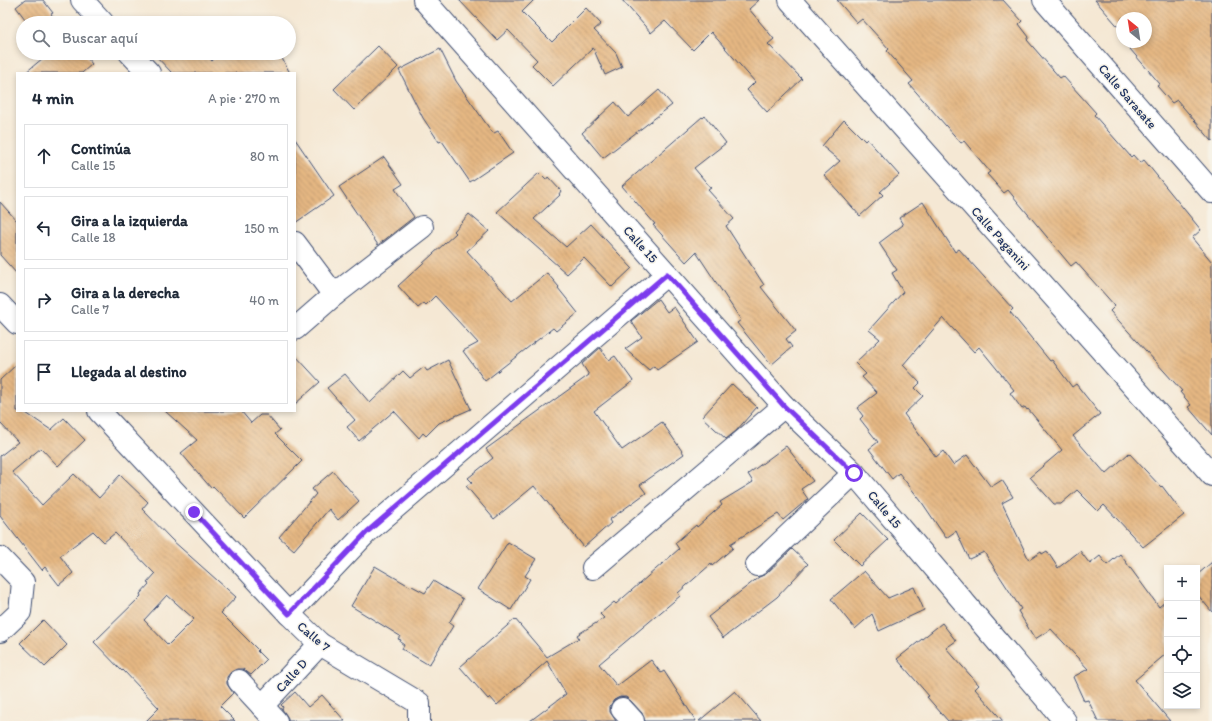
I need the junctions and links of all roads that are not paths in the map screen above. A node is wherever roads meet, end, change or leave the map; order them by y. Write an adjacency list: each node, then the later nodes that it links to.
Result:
1 (82, 0): 5 (street)
2 (424, 0): 11 (street, Calle 15)
3 (790, 0): 19 (street, Calle Paganini)
4 (1044, 0): 8 (street, Calle Sarasate)
5 (97, 16)
6 (137, 60): 7 (street)
7 (148, 72)
8 (1212, 192)
9 (422, 227): 12 (street)
10 (296, 244): 12 (street)
11 (667, 274): 16 (street, Calle 15); 23 (street)
12 (334, 295): 15 (street)
13 (0, 305): 14 (street)
14 (16, 323)
15 (296, 328)
16 (784, 406): 18 (street, Calle 15); 22 (street)
17 (100, 412): 23 (street, Calle 7)
18 (854, 473): 21 (street); 29 (street, Calle 15)
19 (1212, 475)
20 (0, 558): 24 (street)
21 (757, 565)
22 (593, 568)
23 (289, 614): 25 (street, Calle 7)
24 (0, 631)
25 (320, 644): 27 (street, Calle D); 28 (street, Calle 7)
26 (240, 681): 27 (street)
27 (269, 714)
28 (420, 721)
29 (1065, 721)

